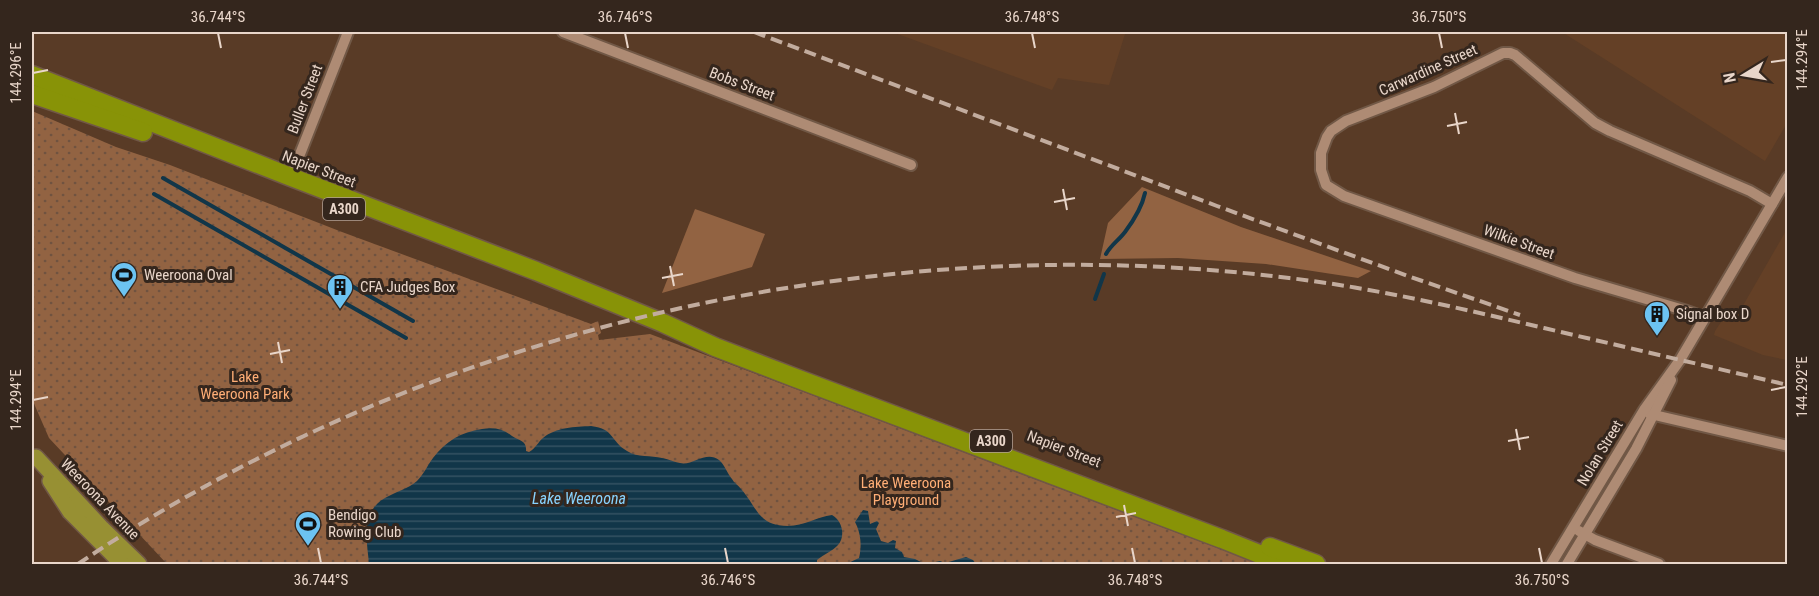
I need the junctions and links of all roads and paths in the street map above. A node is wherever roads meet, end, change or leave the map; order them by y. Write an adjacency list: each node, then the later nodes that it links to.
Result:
1 (348, 32): 7 (street, Buller Street)
2 (563, 32): 5 (street, Bobs Street)
3 (32, 75): 7 (highway, Napier Street / A300)
4 (32, 94): 7 (highway, Napier Street / A300)
5 (911, 165)
6 (1788, 177): 9 (street, Nolan Street)
7 (289, 182): 16 (highway, Napier Street / A300)
8 (1326, 185): 9 (street, Carwardine Street); 10 (street, Wilkie Street)
9 (1772, 204): 10 (street, Nolan Street)
10 (1704, 317): 11 (street, Nolan Street)
11 (1680, 360): 12 (street, Nolan Street); 13 (street, Nolan Street)
12 (1644, 410): 13 (street); 17 (street, Nolan Street)
13 (1654, 416): 14 (street); 18 (street, Nolan Street)
14 (1788, 446)
15 (34, 454): 19 (main road, Weeroona Avenue); 20 (main road, Weeroona Avenue)
16 (1159, 510): 21 (highway, Napier Street / A300); 22 (highway, Napier Street / A300)
17 (1574, 528): 18 (street); 23 (street, Nolan Street)
18 (1584, 534): 24 (street, Nolan Street); 25 (street)
19 (122, 564)
20 (139, 564)
21 (1284, 564)
22 (1316, 564)
23 (1551, 564)
24 (1567, 564)
25 (1659, 564)

